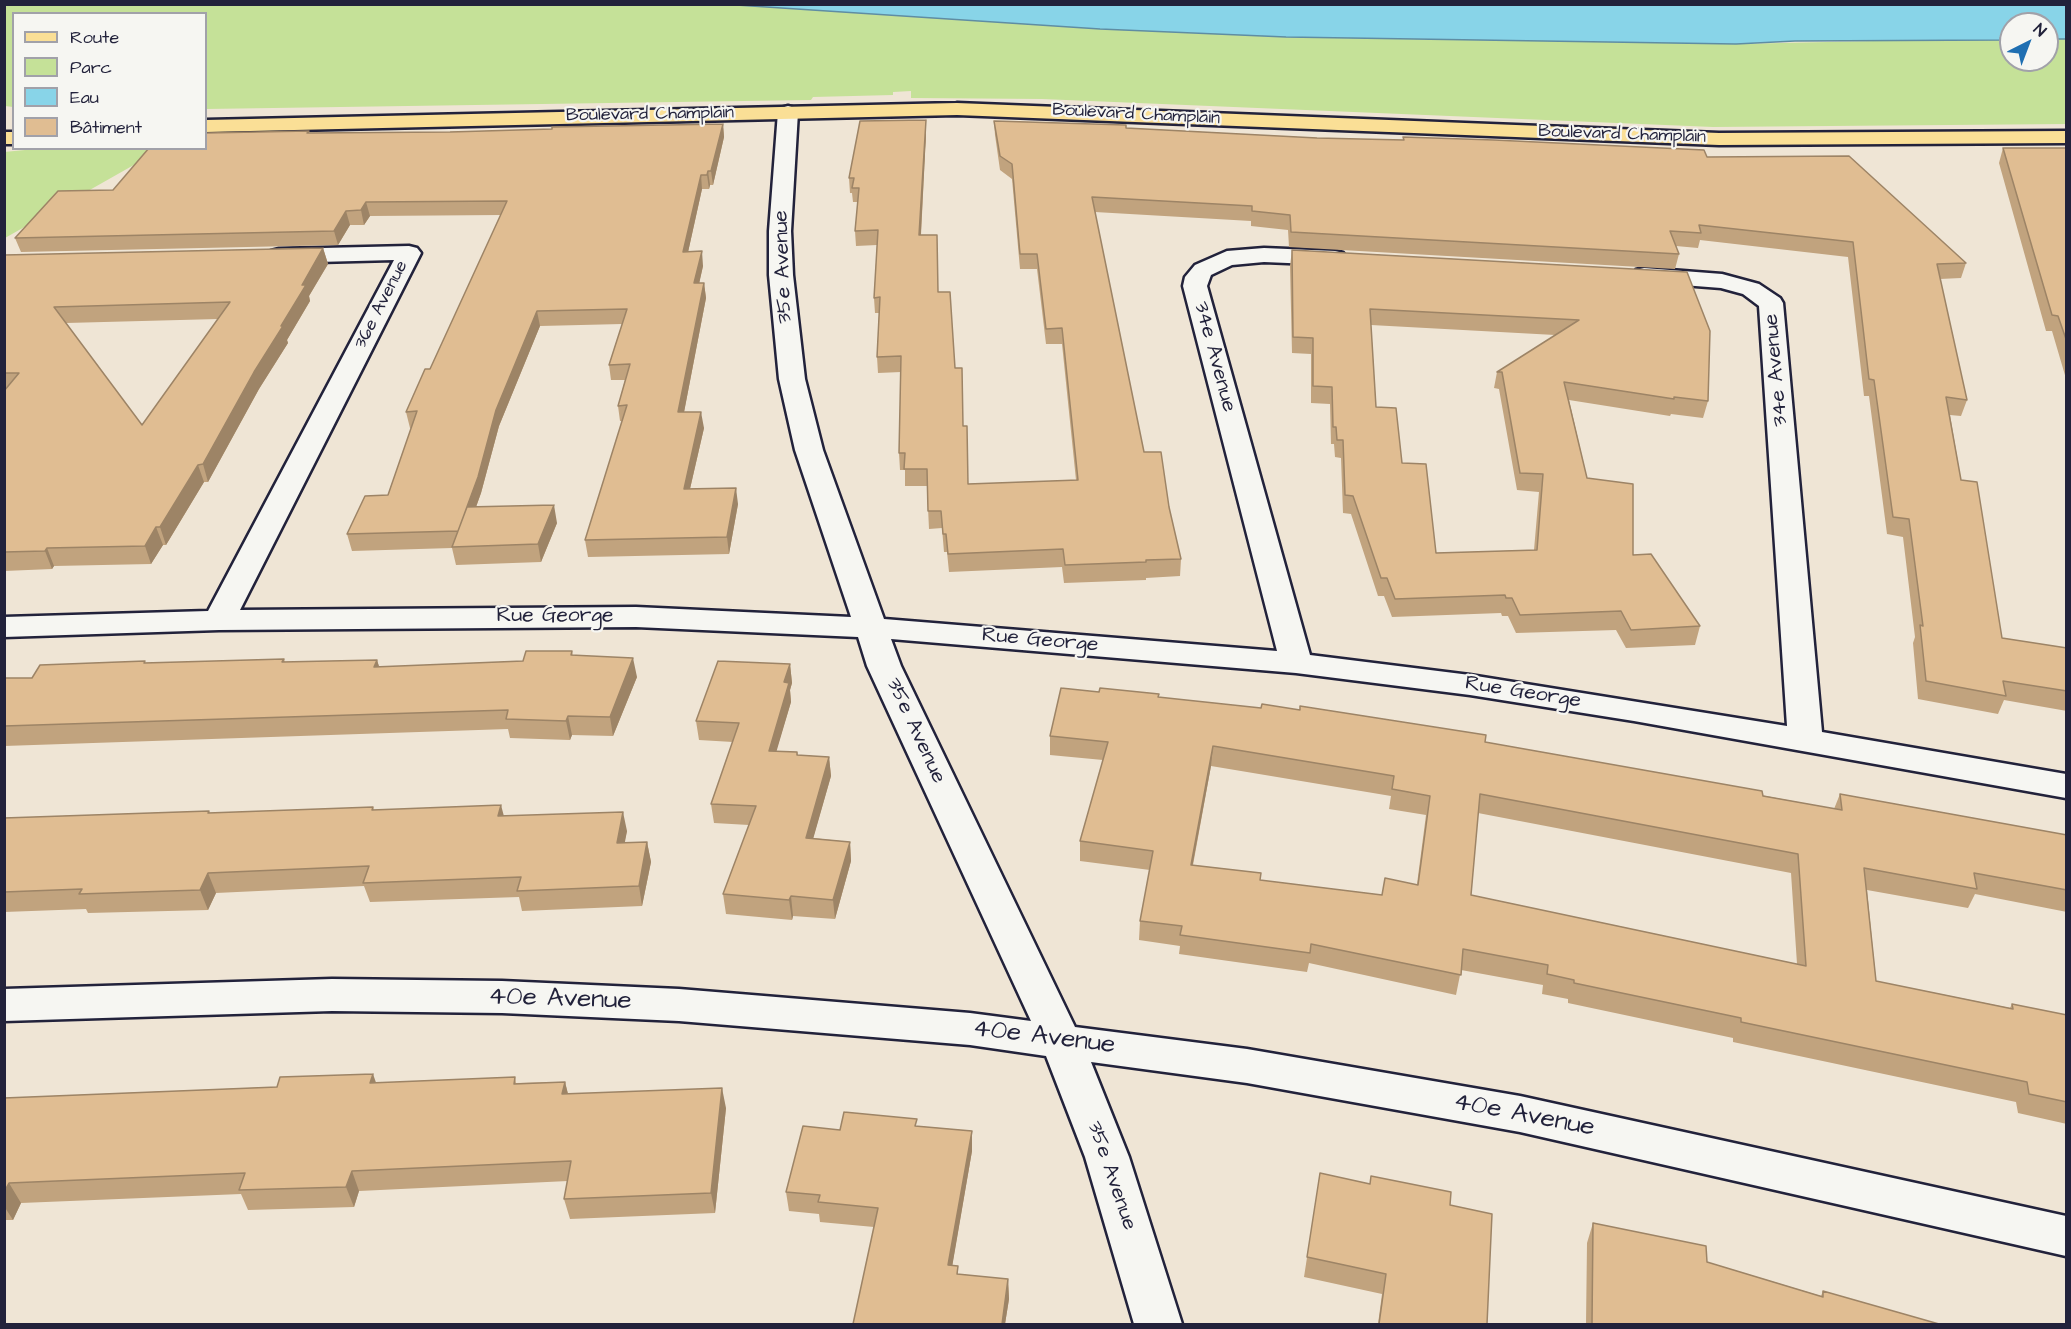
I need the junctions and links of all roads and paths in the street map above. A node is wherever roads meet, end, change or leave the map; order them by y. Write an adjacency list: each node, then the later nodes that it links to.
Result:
1 (788, 112): 2 (main road, Boulevard Champlain); 3 (main road, Boulevard Champlain); 9 (street, 35e Avenue)
2 (211, 125)
3 (2067, 137)
4 (254, 256): 7 (street, 36e Avenue)
5 (1359, 260): 10 (street, 34e Avenue)
6 (1618, 273): 11 (street, 34e Avenue)
7 (219, 620): 8 (street, Rue George); 9 (street, Rue George)
8 (4, 627)
9 (871, 628): 10 (street, Rue George); 14 (street, 35e Avenue)
10 (1296, 663): 11 (street, Rue George)
11 (1805, 740): 12 (street, Rue George)
12 (2067, 786)
13 (4, 1005): 14 (street, 40e Avenue)
14 (1061, 1040): 15 (street, 40e Avenue); 16 (street, 35e Avenue)
15 (2067, 1236)
16 (1158, 1324)

